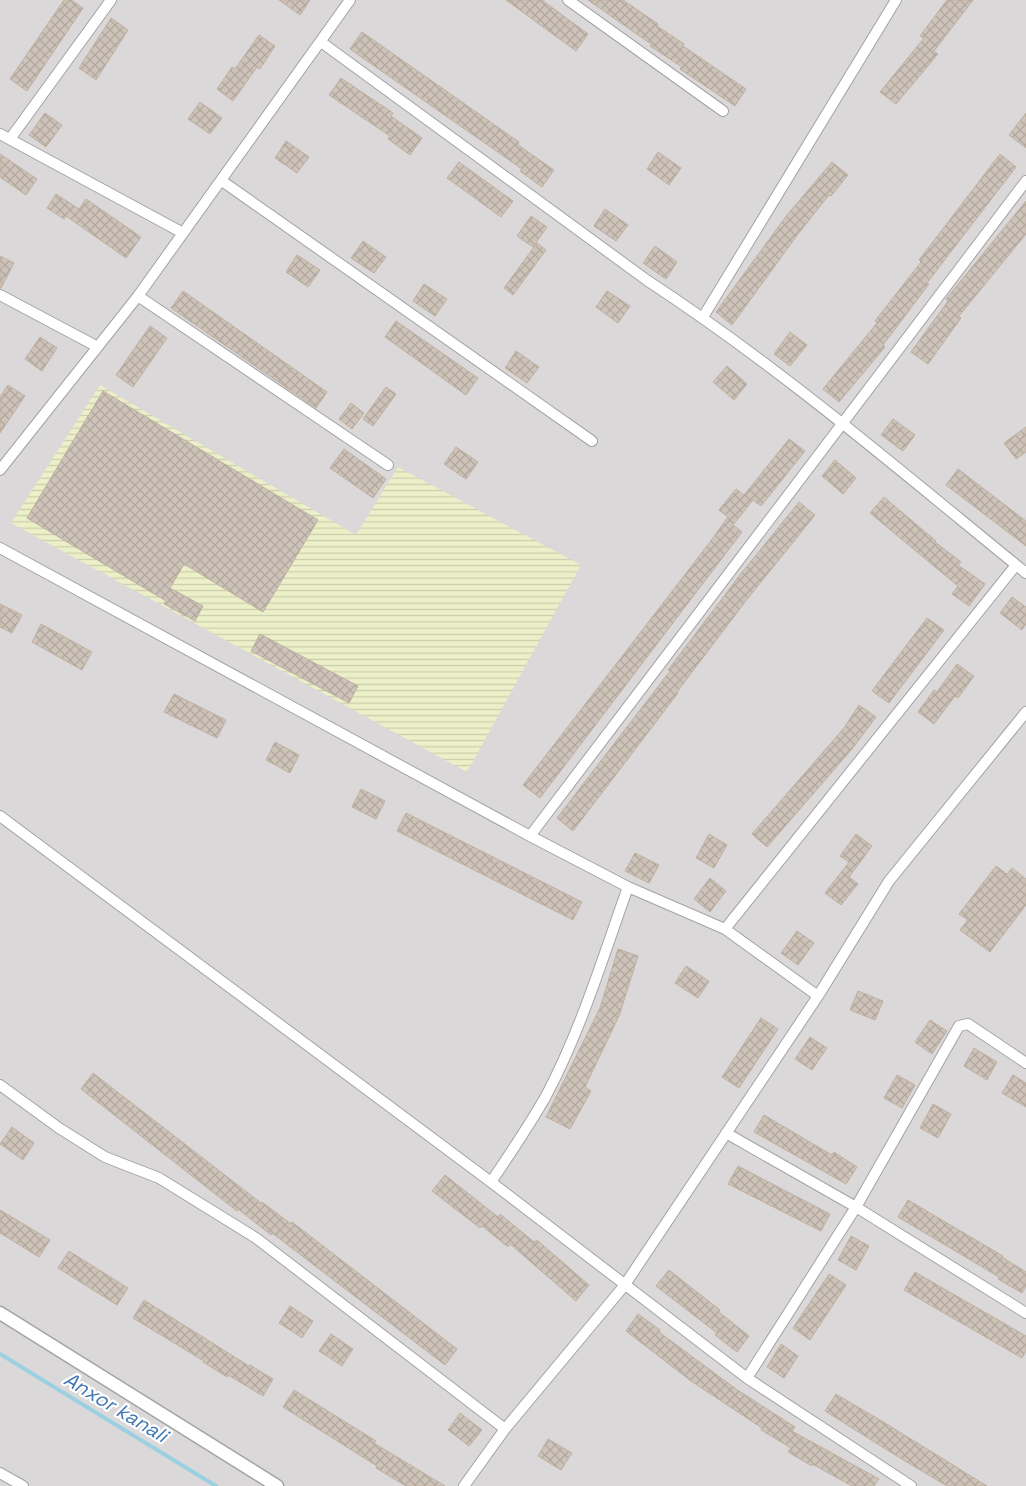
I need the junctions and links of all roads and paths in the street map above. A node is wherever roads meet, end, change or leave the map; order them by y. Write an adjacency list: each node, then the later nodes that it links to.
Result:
1 (111, 0): 7 (street)
2 (350, 0): 5 (street)
3 (568, 0): 6 (street)
4 (896, 0): 13 (street)
5 (321, 42): 8 (street); 13 (street)
6 (723, 111)
7 (5, 137): 10 (street)
8 (222, 181): 10 (street); 16 (street)
9 (1026, 182): 15 (street)
10 (183, 232): 12 (street)
11 (0, 295): 14 (street)
12 (138, 296): 14 (street); 17 (street)
13 (703, 317): 15 (street)
14 (96, 346): 18 (street)
15 (842, 422): 20 (street); 24 (street)
16 (592, 441)
17 (388, 465)
18 (0, 470)
19 (0, 548): 24 (street)
20 (1016, 565): 21 (street); 26 (street)
21 (1026, 573)
22 (1026, 712): 27 (street)
23 (0, 816): 31 (street)
24 (530, 836): 25 (street)
25 (628, 887): 26 (street); 31 (street)
26 (725, 929): 27 (street)
27 (818, 996): 30 (street)
28 (1026, 1063): 32 (street)
29 (0, 1085): 37 (street)
30 (726, 1133): 32 (street); 33 (street)
31 (490, 1182): 33 (street)
32 (856, 1207): 35 (street); 36 (street)
33 (624, 1286): 36 (street); 37 (street)
34 (0, 1314): 40 (street)
35 (1026, 1314)
36 (747, 1378): 42 (street)
37 (506, 1429): 41 (street)
38 (0, 1473): 39 (street)
39 (23, 1486)
40 (277, 1486)
41 (464, 1486)
42 (911, 1486)

